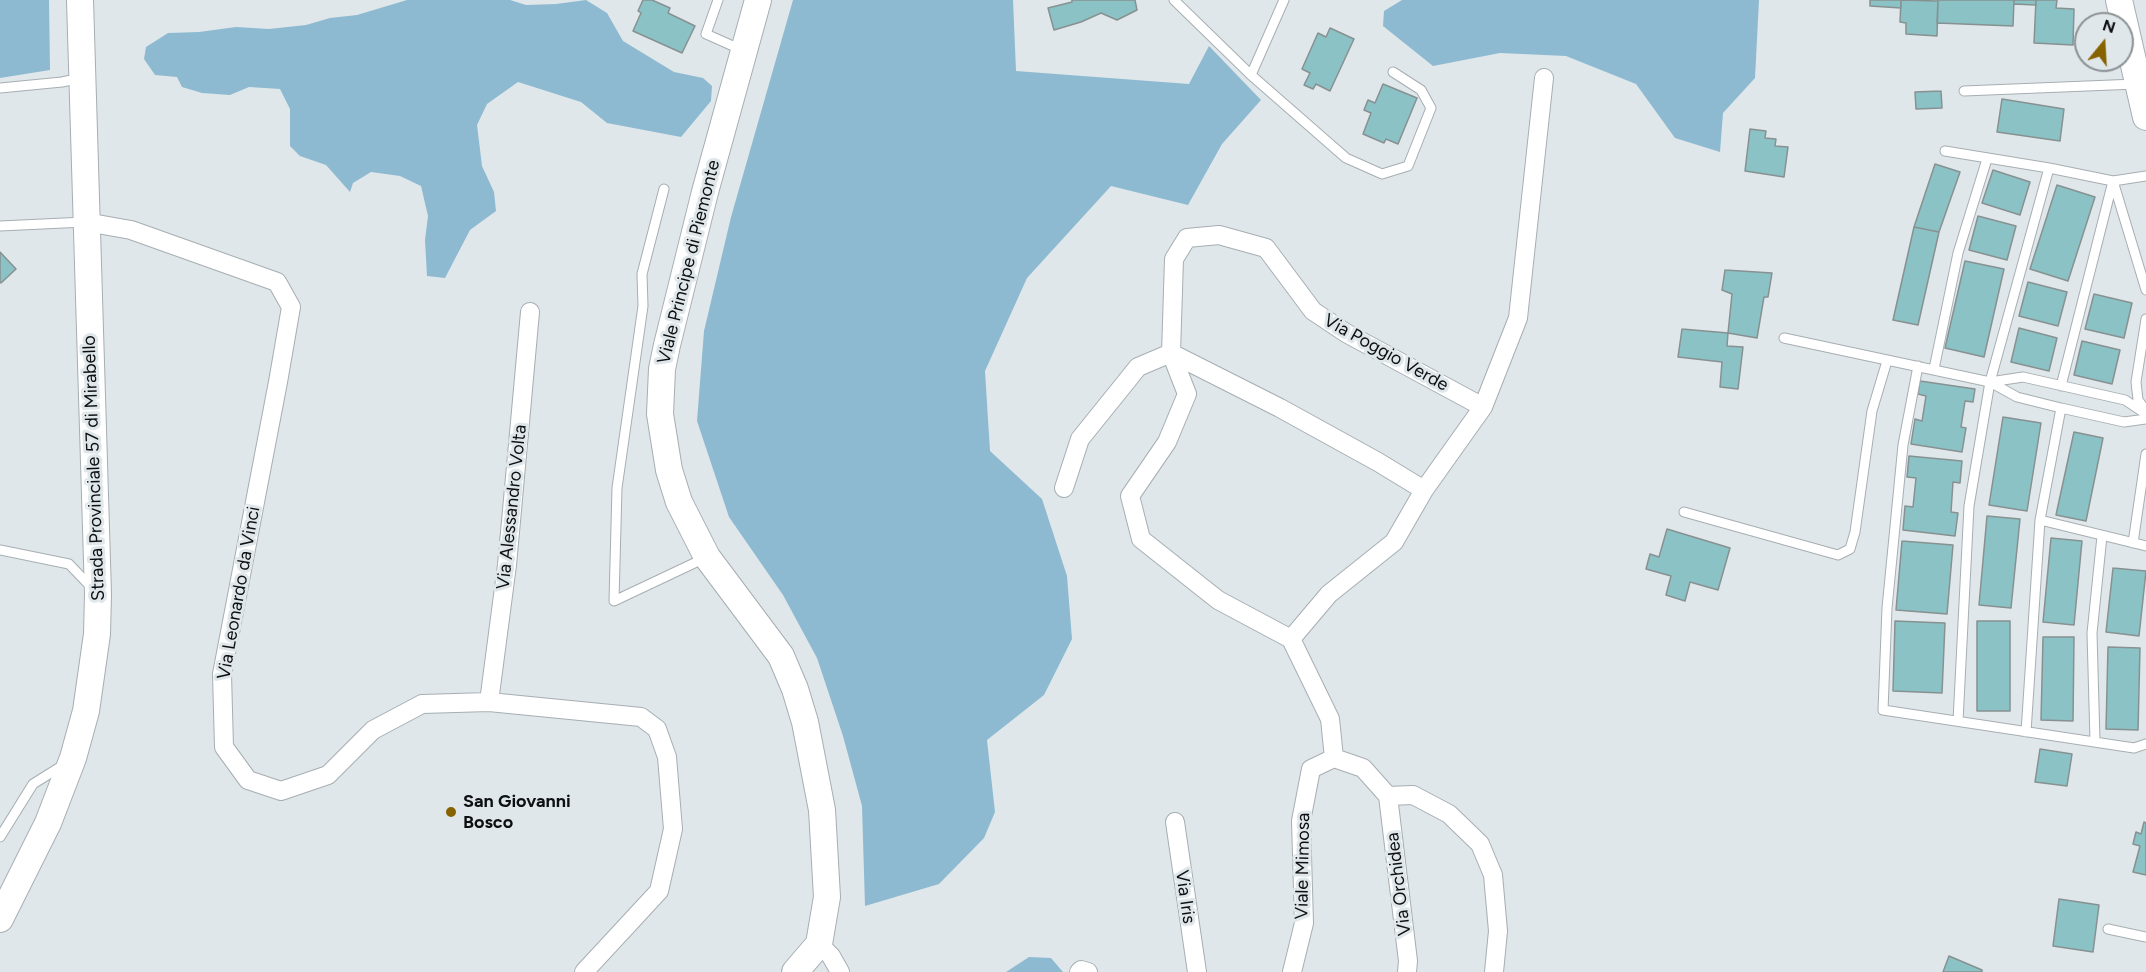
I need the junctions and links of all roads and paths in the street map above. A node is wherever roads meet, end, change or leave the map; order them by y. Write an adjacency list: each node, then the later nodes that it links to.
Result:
1 (80, 0): 10 (street, Strada Provinciale 57 di Mirabello)
2 (718, 0): 7 (lane)
3 (758, 0): 7 (street, Viale Principe di Piemonte)
4 (1174, 0): 9 (lane)
5 (1284, 0): 9 (lane)
6 (2120, 0): 12 (street)
7 (744, 51): 46 (street, Viale Principe di Piemonte)
8 (1393, 72): 9 (lane)
9 (1251, 75)
10 (81, 78): 13 (lane); 22 (street, Strada Provinciale 57 di Mirabello)
11 (1544, 78): 34 (street)
12 (2139, 83): 14 (lane); 15 (street)
13 (0, 88)
14 (1964, 91)
15 (2146, 117)
16 (1944, 151): 17 (lane)
17 (1987, 159): 18 (lane); 31 (lane)
18 (2049, 168): 20 (lane); 32 (lane)
19 (2146, 176): 20 (lane)
20 (2113, 181): 24 (lane); 33 (lane)
21 (664, 189): 46 (lane)
22 (86, 222): 23 (lane); 47 (street, Strada Provinciale 57 di Mirabello); 49 (street, Via Leonardo da Vinci)
23 (0, 226)
24 (2146, 290)
25 (530, 312): 49 (street, Via Alessandro Volta)
26 (2146, 319): 36 (lane)
27 (1785, 338): 29 (lane)
28 (1171, 353): 34 (street, Via Poggio Verde); 38 (street); 39 (street); 48 (street, Via Poggio Verde)
29 (1887, 361): 30 (lane); 40 (lane)
30 (1918, 366): 31 (lane); 50 (lane)
31 (1934, 369): 32 (lane)
32 (1990, 382): 33 (lane); 35 (lane); 50 (lane)
33 (2061, 386): 36 (lane)
34 (1483, 407): 39 (street)
35 (2061, 408): 36 (lane); 41 (lane)
36 (2146, 414)
37 (2146, 454): 43 (lane)
38 (1064, 488)
39 (1424, 490): 48 (street)
40 (1684, 512)
41 (2040, 520): 42 (lane); 51 (lane)
42 (2102, 536): 43 (lane); 52 (lane)
43 (2133, 543): 44 (lane)
44 (2146, 546)
45 (0, 550): 47 (lane)
46 (707, 557): 62 (street, Viale Principe di Piemonte)
47 (98, 594): 54 (street, Strada Provinciale 57 di Mirabello)
48 (1291, 639): 55 (street)
49 (489, 702): 63 (street, Via Leonardo da Vinci)
50 (1958, 721): 51 (lane)
51 (2026, 732): 52 (lane)
52 (2095, 741): 53 (lane)
53 (2146, 744)
54 (73, 758): 58 (lane); 59 (street, Strada Provinciale 57 di Mirabello)
55 (1334, 758): 56 (street); 69 (street, Viale Mimosa)
56 (1388, 796): 70 (street, Via Orchidea); 71 (street)
57 (1175, 822): 68 (street, Via Iris)
58 (0, 837)
59 (0, 918)
60 (2108, 929): 61 (lane)
61 (2146, 937)
62 (819, 944): 64 (street); 65 (street)
63 (586, 971)
64 (795, 972)
65 (840, 972)
66 (1079, 972): 67 (street)
67 (1088, 972)
68 (1197, 972)
69 (1292, 972)
70 (1407, 972)
71 (1494, 972)

